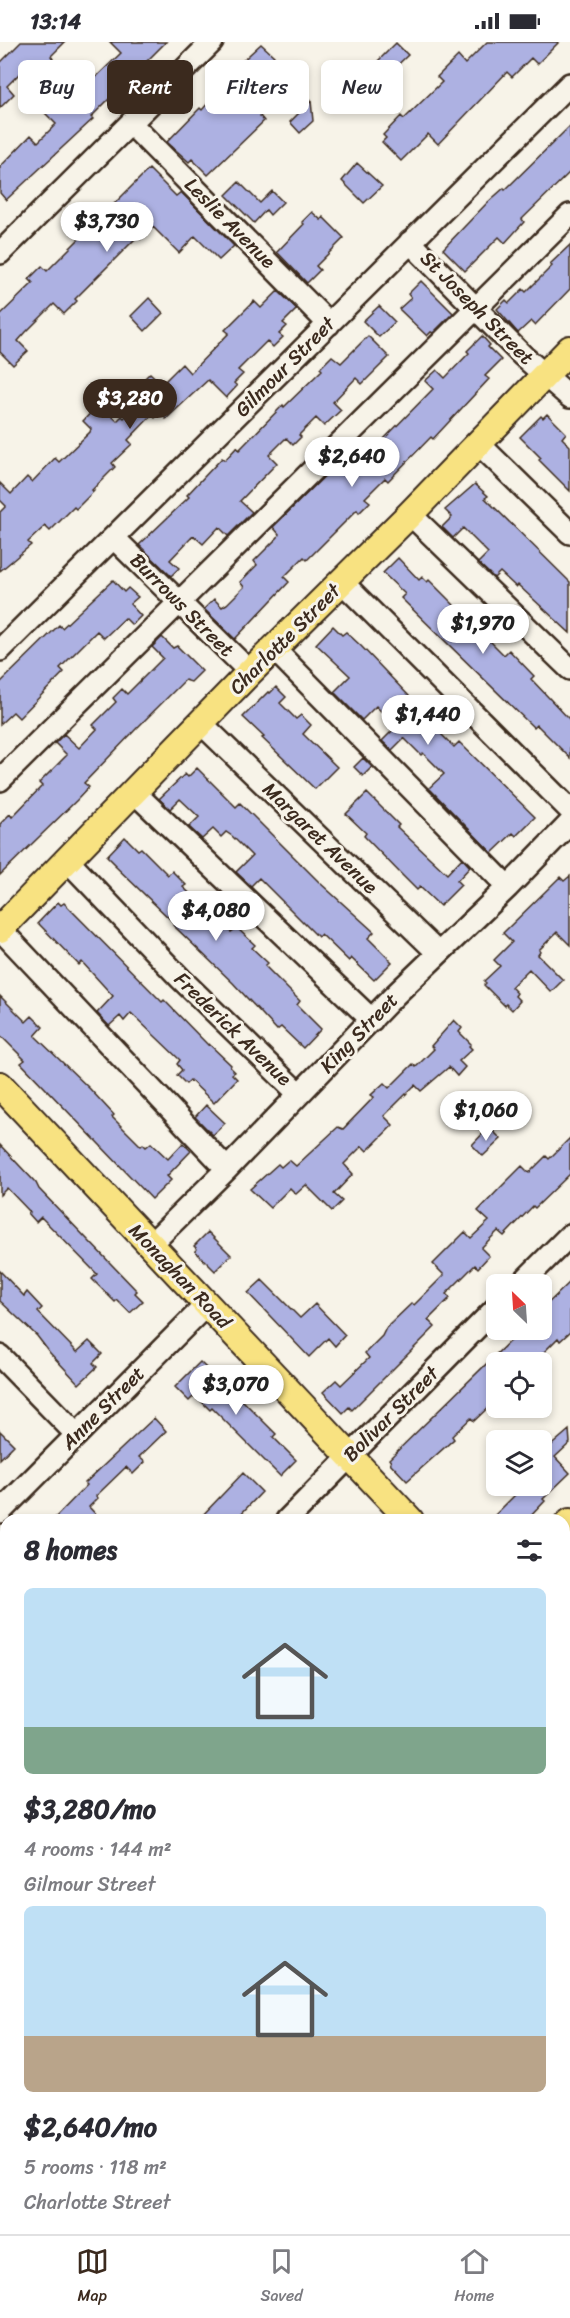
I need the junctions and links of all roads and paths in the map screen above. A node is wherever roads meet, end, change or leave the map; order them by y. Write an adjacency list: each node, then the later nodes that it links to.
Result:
1 (212, 42): 3 (street)
2 (570, 84): 6 (street, Gilmour Street)
3 (130, 124): 5 (street); 8 (street, Leslie Avenue)
4 (570, 215): 7 (street)
5 (4, 242)
6 (410, 242): 7 (street, St Joseph Street); 8 (street, Gilmour Street)
7 (476, 310): 10 (street, St Joseph Street); 17 (street)
8 (329, 324): 15 (street, Gilmour Street)
9 (570, 349): 10 (main road, Charlotte Street)
10 (545, 374): 11 (street, St Joseph Street); 12 (main road, Charlotte Street)
11 (570, 397)
12 (479, 444): 13 (main road, Charlotte Street); 14 (street)
13 (410, 514): 16 (main road, Charlotte Street); 20 (street)
14 (570, 533)
15 (114, 537): 17 (street, Burrows Street); 19 (street, Gilmour Street)
16 (342, 582): 18 (main road, Charlotte Street); 25 (street)
17 (179, 602): 21 (street, Burrows Street); 23 (street)
18 (274, 649): 21 (main road, Charlotte Street); 28 (street)
19 (0, 650)
20 (570, 669)
21 (250, 672): 22 (main road, Charlotte Street)
22 (201, 723): 24 (main road, Charlotte Street); 30 (street, Margaret Avenue)
23 (0, 780)
24 (134, 792): 27 (main road, Charlotte Street); 31 (street)
25 (570, 810)
26 (570, 823): 28 (street, King Street)
27 (68, 861): 29 (main road, Charlotte Street); 33 (street, Frederick Avenue)
28 (508, 887): 30 (street, King Street)
29 (0, 929): 34 (street)
30 (438, 953): 31 (street, King Street)
31 (372, 1020): 33 (street, King Street)
32 (0, 1085): 36 (main road, Monaghan Road)
33 (299, 1094): 34 (street, King Street)
34 (227, 1169): 36 (street, King Street)
35 (570, 1235): 37 (street)
36 (150, 1245): 38 (main road, Monaghan Road)
37 (531, 1274)
38 (207, 1304): 41 (street, Anne Street); 42 (main road, Monaghan Road)
39 (486, 1318): 42 (street, Bolivar Street)
40 (0, 1356): 41 (street)
41 (77, 1435): 43 (street, Anne Street)
42 (350, 1456): 44 (street, Bolivar Street); 45 (main road, Monaghan Road)
43 (0, 1512)
44 (293, 1514)
45 (404, 1514)

